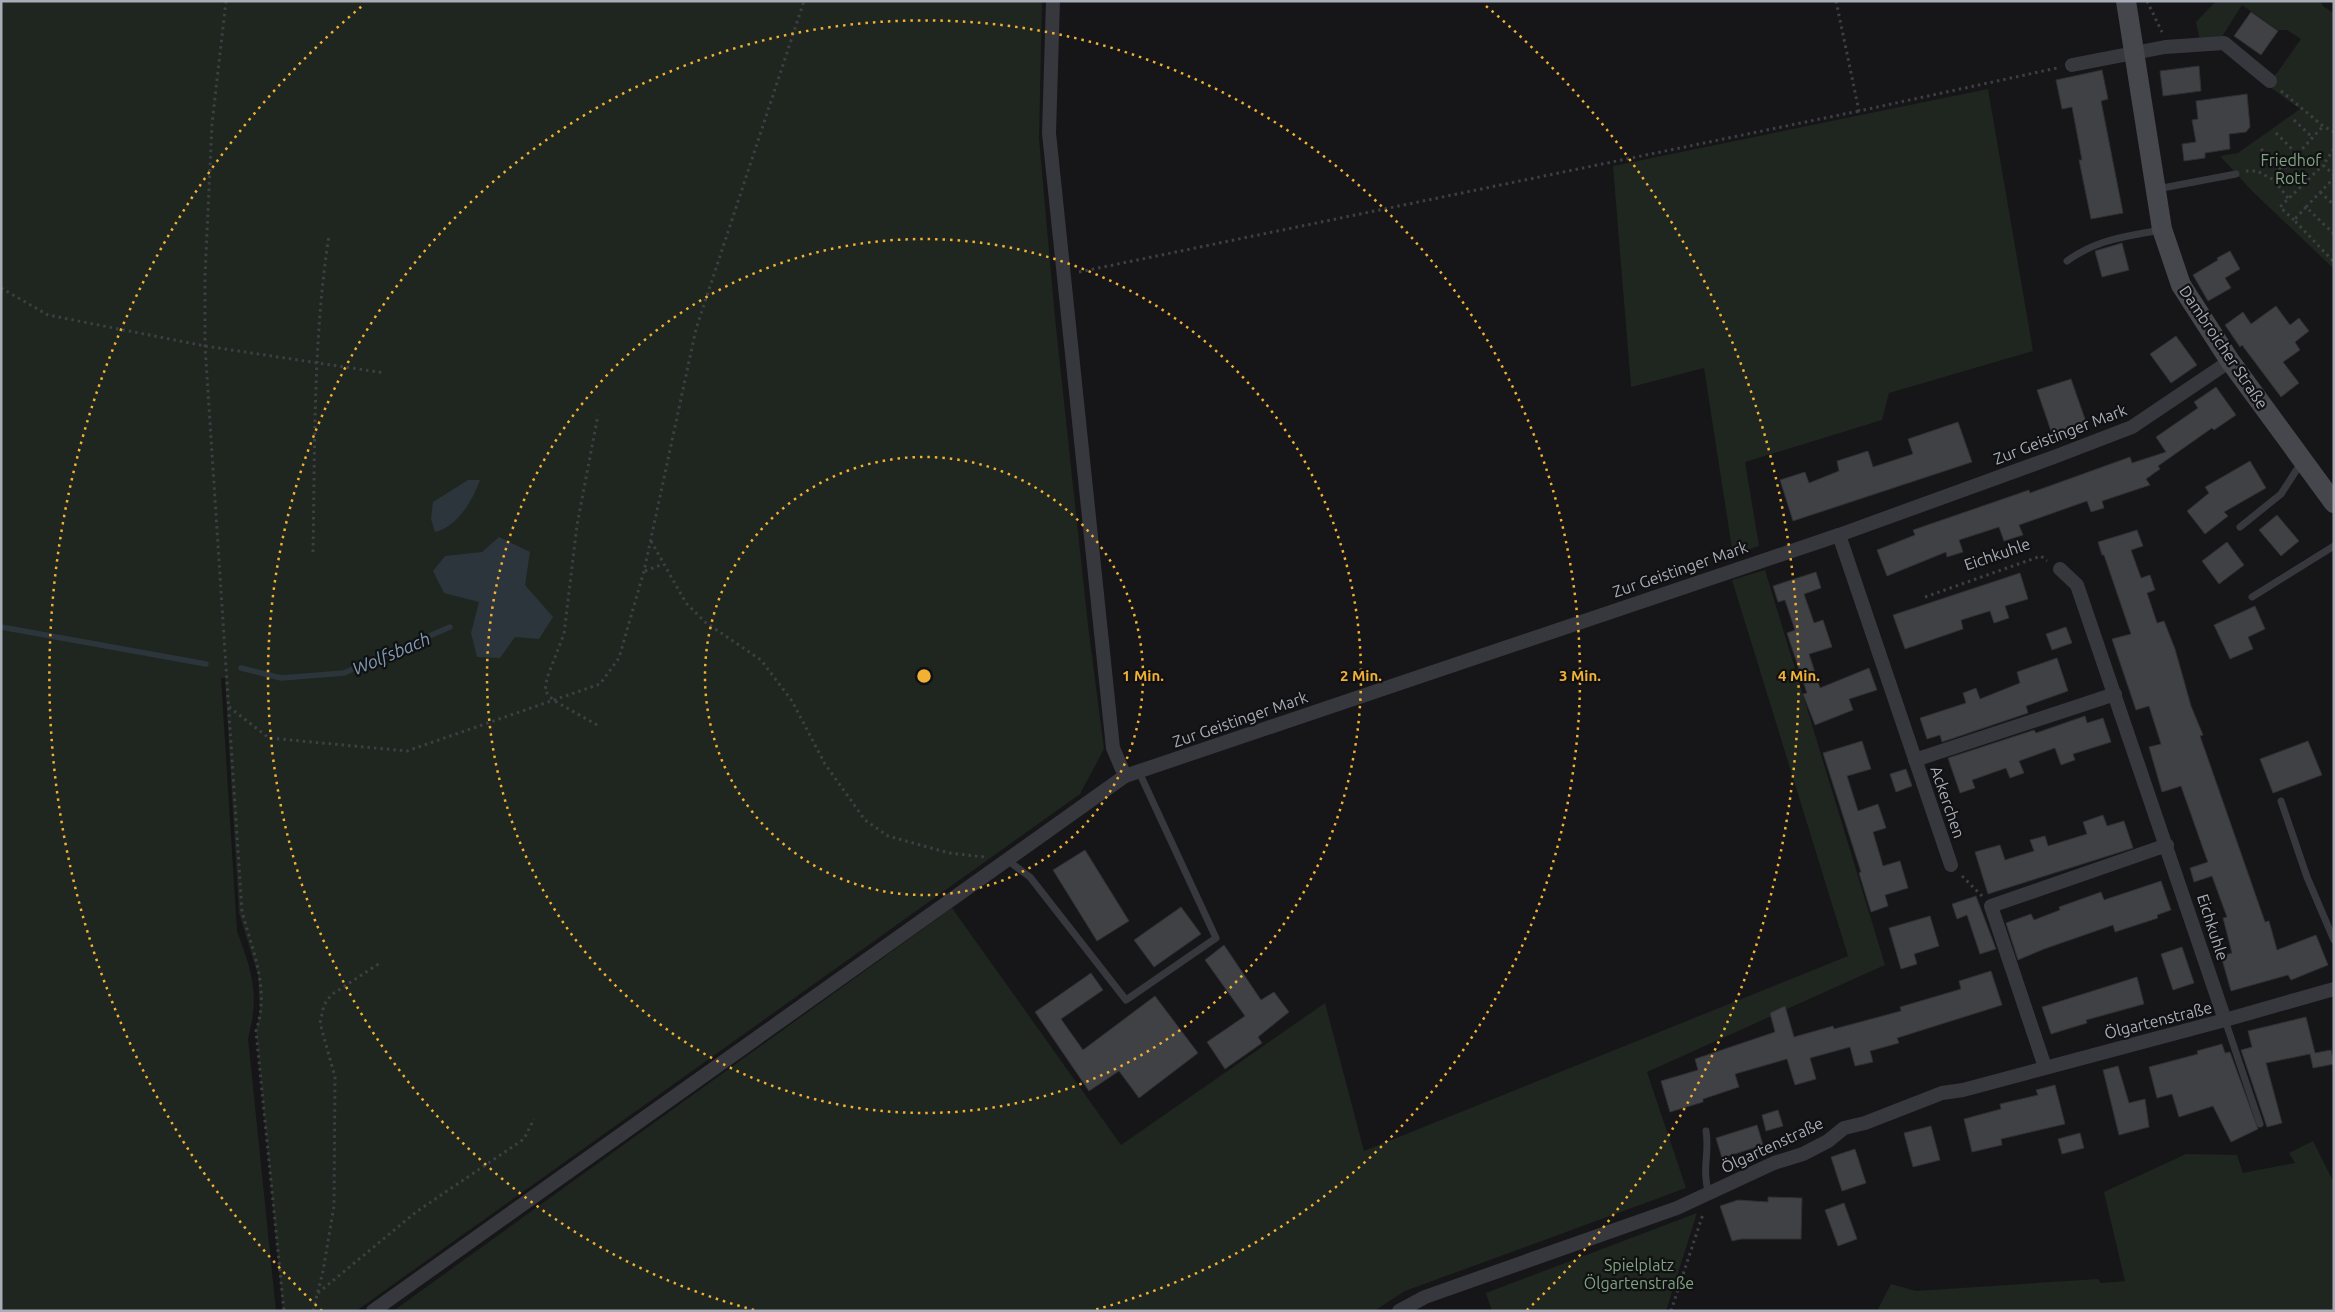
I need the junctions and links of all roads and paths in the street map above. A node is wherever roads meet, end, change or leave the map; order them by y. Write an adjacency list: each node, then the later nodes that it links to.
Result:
1 (226, 1): 40 (path)
2 (804, 1): 49 (path)
3 (1053, 1): 38 (street)
4 (1836, 1): 11 (path)
5 (2126, 1): 8 (street, Dambroicher Straße)
6 (2147, 1): 7 (path)
7 (2165, 47): 8 (street); 10 (street)
8 (2136, 54): 9 (street); 27 (street, Dambroicher Straße)
9 (2072, 65): 11 (path)
10 (2270, 81): 13 (path)
11 (1859, 110): 38 (path)
12 (2294, 120): 16 (path)
13 (2323, 126): 14 (path); 16 (path)
14 (2334, 132)
15 (2276, 134): 19 (path)
16 (2313, 138): 19 (path)
17 (2261, 149): 23 (path)
18 (2334, 149): 20 (path)
19 (2298, 155): 23 (path)
20 (2329, 156): 21 (path); 22 (path)
21 (2334, 160)
22 (2323, 165): 25 (path); 29 (path)
23 (2283, 172): 26 (path)
24 (2236, 174): 26 (path); 27 (lane)
25 (2334, 176): 28 (path)
26 (2274, 180): 29 (path)
27 (2156, 189): 33 (street, Dambroicher Straße)
28 (2320, 192): 30 (path); 31 (path)
29 (2288, 198): 32 (path)
30 (2334, 205)
31 (2306, 207): 32 (path); 34 (path)
32 (2294, 220): 37 (path)
33 (2162, 229): 36 (lane); 41 (street, Dambroicher Straße)
34 (2334, 234)
35 (329, 235): 42 (path)
36 (2067, 261)
37 (2334, 262)
38 (1064, 275): 63 (street)
39 (1, 288): 40 (path)
40 (204, 346): 42 (path); 59 (path)
41 (2230, 361): 45 (street, Dambroicher Straße); 48 (street, Zur Geistinger Mark)
42 (317, 364): 43 (path); 51 (path)
43 (385, 373)
44 (598, 415): 58 (path)
45 (2303, 460): 46 (street, Dambroicher Straße); 47 (lane)
46 (2334, 503)
47 (2240, 528)
48 (1839, 535): 61 (street, Ackerchen); 62 (street, Zur Geistinger Mark)
49 (651, 541): 52 (path); 54 (path)
50 (2334, 546): 56 (lane)
51 (313, 552)
52 (663, 564): 54 (path); 66 (path)
53 (2060, 569): 55 (path, Eichkuhle); 57 (street, Eichkuhle)
54 (644, 571): 58 (path)
55 (1925, 597)
56 (2252, 597)
57 (2115, 694): 61 (street); 65 (street, Eichkuhle)
58 (553, 700): 59 (path); 60 (path)
59 (229, 707): 79 (path)
60 (597, 725)
61 (1915, 760): 67 (street, Ackerchen)
62 (1139, 772): 63 (street, Zur Geistinger Mark); 66 (lane)
63 (1125, 776): 66 (street, Zur Geistinger Mark)
64 (2281, 801): 69 (lane)
65 (2167, 845): 68 (street); 72 (street, Eichkuhle)
66 (1007, 860): 81 (street, Zur Geistinger Mark)
67 (1951, 865): 68 (path)
68 (1991, 906): 73 (street)
69 (2334, 940)
70 (380, 963): 78 (path)
71 (2334, 989): 72 (street, Ölgartenstraße)
72 (2225, 1020): 73 (street, Ölgartenstraße); 75 (lane, Ölgartenstraße)
73 (2045, 1067): 77 (street, Ölgartenstraße)
74 (534, 1119): 78 (path)
75 (2260, 1124)
76 (1706, 1131): 77 (lane)
77 (1710, 1194): 82 (street, Ölgartenstraße); 83 (path)
78 (318, 1293): 80 (path)
79 (284, 1311)
80 (313, 1311)
81 (373, 1311)
82 (1399, 1311)
83 (1671, 1311)

